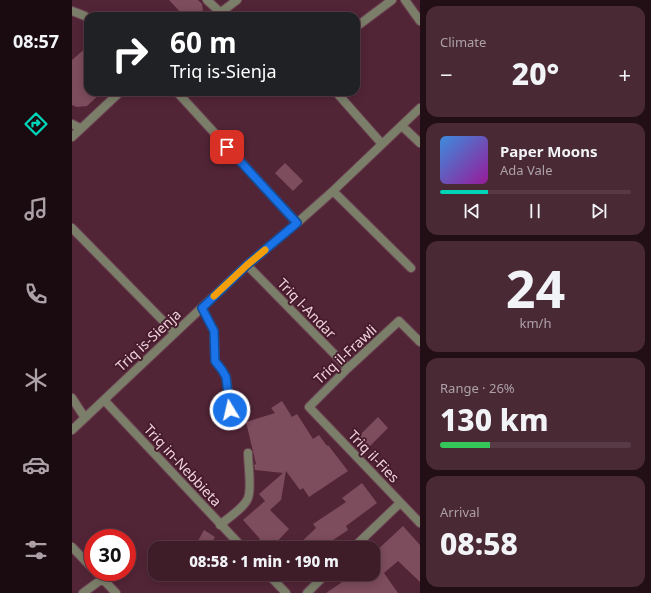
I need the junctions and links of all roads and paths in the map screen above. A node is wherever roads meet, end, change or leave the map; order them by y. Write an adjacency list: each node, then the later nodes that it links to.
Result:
1 (207, 0): 6 (street)
2 (237, 0): 7 (street)
3 (392, 0): 10 (street)
4 (405, 0): 9 (street)
5 (72, 11): 8 (street)
6 (216, 12)
7 (221, 12)
8 (84, 16)
9 (420, 21)
10 (360, 24)
11 (116, 96): 17 (street)
12 (181, 96): 22 (street)
13 (340, 96): 20 (street)
14 (420, 108): 16 (street, Triq is-Sienja)
15 (72, 124): 17 (street)
16 (402, 126): 19 (street); 20 (street, Triq is-Sienja)
17 (80, 128): 18 (street)
18 (72, 137)
19 (420, 143)
20 (382, 144): 21 (street, Triq is-Sienja)
21 (333, 191): 22 (street, Triq is-Sienja); 25 (street)
22 (297, 223): 24 (street, Triq is-Sienja)
23 (72, 228): 27 (street)
24 (247, 265): 26 (street, Triq is-Sienja); 29 (street, Triq l-Andar)
25 (411, 268)
26 (202, 308): 27 (street, Triq is-Sienja); 33 (street)
27 (174, 333): 31 (street, Triq is-Sienja)
28 (420, 342): 29 (street, Triq il-Frawli)
29 (348, 368): 32 (street, Triq il-Frawli)
30 (72, 398): 34 (street)
31 (104, 400): 34 (street, Triq is-Sienja); 39 (street, Triq in-Nebbieta)
32 (309, 407): 37 (street, Triq il-Fies)
33 (230, 410)
34 (85, 418): 35 (street, Triq is-Sienja)
35 (72, 430)
36 (248, 454): 39 (street)
37 (400, 503): 38 (street, Triq il-Fies); 41 (street)
38 (420, 523)
39 (220, 525): 40 (street, Triq in-Nebbieta)
40 (236, 541)
41 (361, 541)
42 (72, 547): 43 (street)
43 (84, 560)
44 (99, 581): 48 (street)
45 (104, 581): 49 (street)
46 (275, 581): 50 (street)
47 (319, 581): 51 (street)
48 (83, 593)
49 (116, 593)
50 (286, 593)
51 (307, 593)

